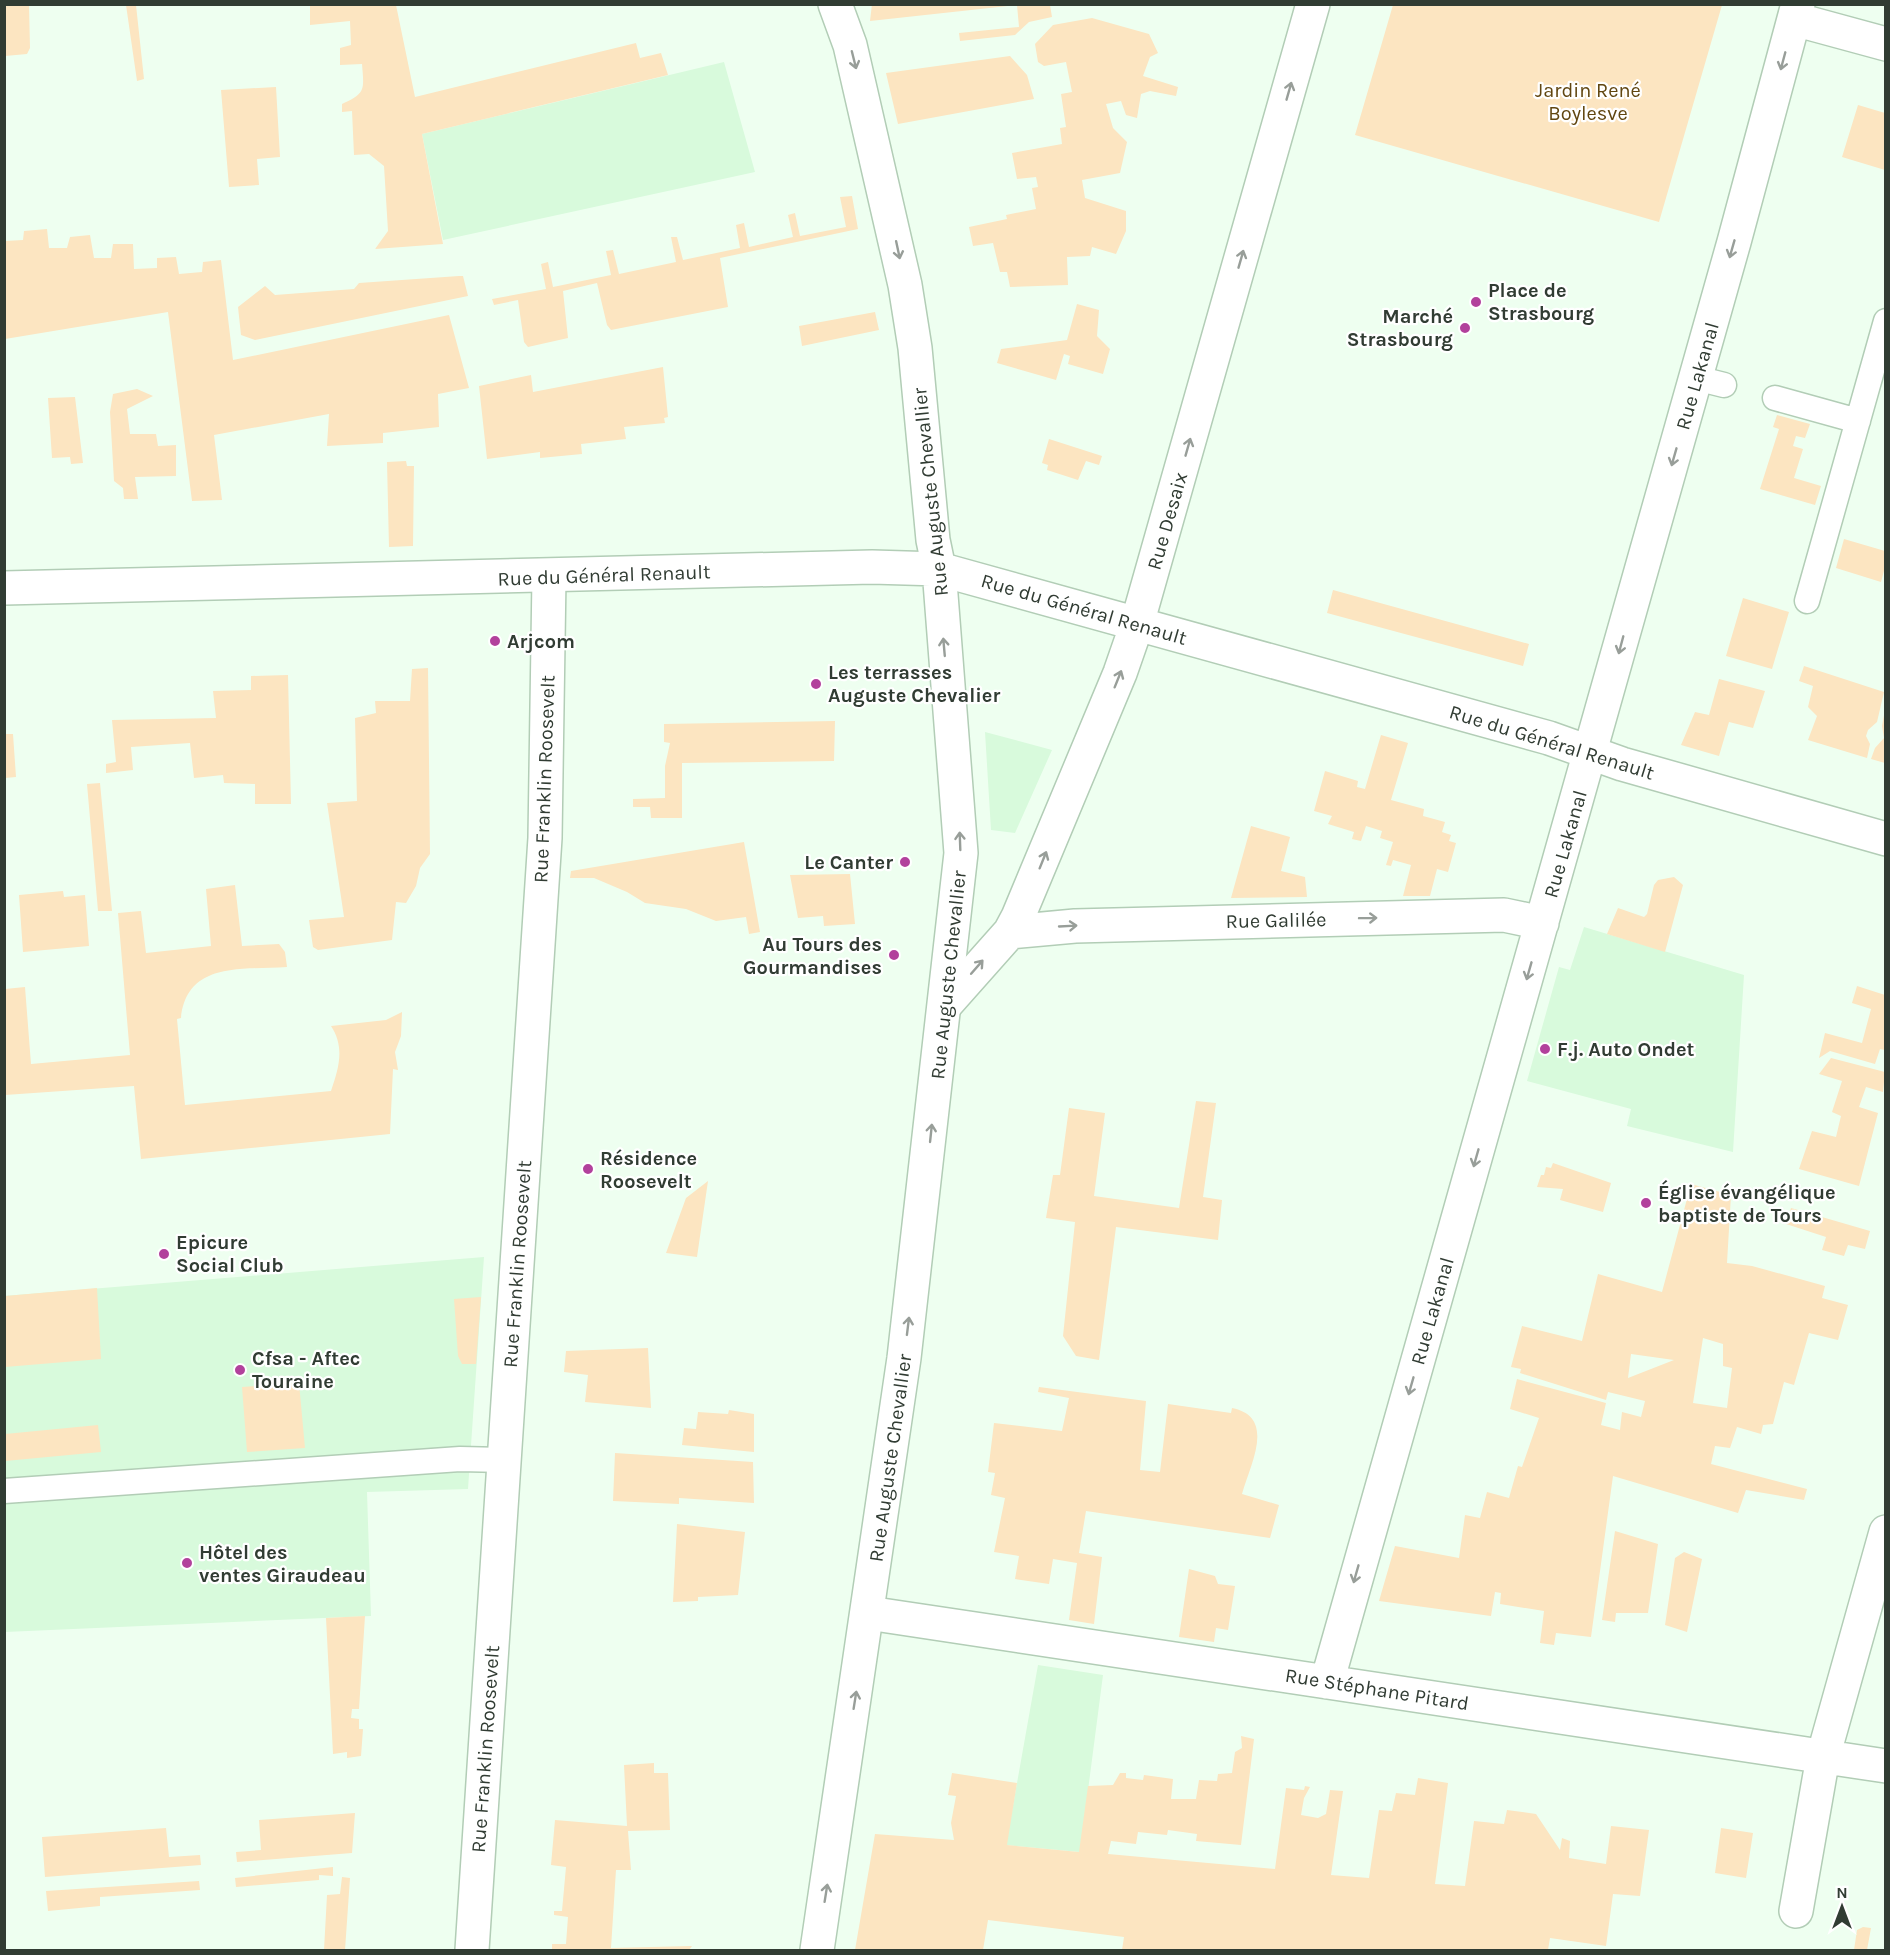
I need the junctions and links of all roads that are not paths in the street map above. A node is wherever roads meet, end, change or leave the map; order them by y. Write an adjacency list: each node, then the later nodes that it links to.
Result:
1 (835, 4): 8 (street, Rue Auguste Chevallier, one-way to 8)
2 (1313, 4): 12 (street, Rue Desaix, one-way to 2)
3 (1796, 12): 4 (street); 13 (street, Rue Lakanal, one-way to 13)
4 (1886, 44)
5 (1886, 321): 7 (lane)
6 (1775, 398): 7 (lane)
7 (1858, 421): 11 (lane)
8 (939, 569): 9 (street, Rue du Général Renault); 12 (street, Rue du Général Renault); 17 (street, Rue Auguste Chevallier, one-way to 8)
9 (549, 577): 10 (street, Rue du Général Renault); 18 (street, Rue Franklin Roosevelt)
10 (4, 588)
11 (1807, 601)
12 (1137, 624): 13 (street, Rue du Général Renault); 16 (street, Rue Desaix, one-way to 12)
13 (1589, 753): 14 (street, Rue du Général Renault); 15 (street, Rue Lakanal)
14 (1886, 839)
15 (1542, 923): 16 (street, Rue Galilée, one-way to 15); 22 (street, Rue Lakanal, one-way to 22)
16 (1010, 932): 17 (street, Rue Desaix, one-way to 16)
17 (946, 1004): 21 (street, Rue Auguste Chevallier, one-way to 17)
18 (504, 1460): 19 (lane); 26 (street, Rue Franklin Roosevelt)
19 (4, 1491)
20 (1886, 1532): 23 (street)
21 (868, 1613): 22 (street, Rue Stéphane Pitard); 27 (street, Rue Auguste Chevallier, one-way to 21)
22 (1327, 1682): 23 (street, Rue Stéphane Pitard)
23 (1823, 1757): 24 (street, Rue Stéphane Pitard); 25 (street)
24 (1886, 1766)
25 (1796, 1911)
26 (472, 1950)
27 (817, 1950)

